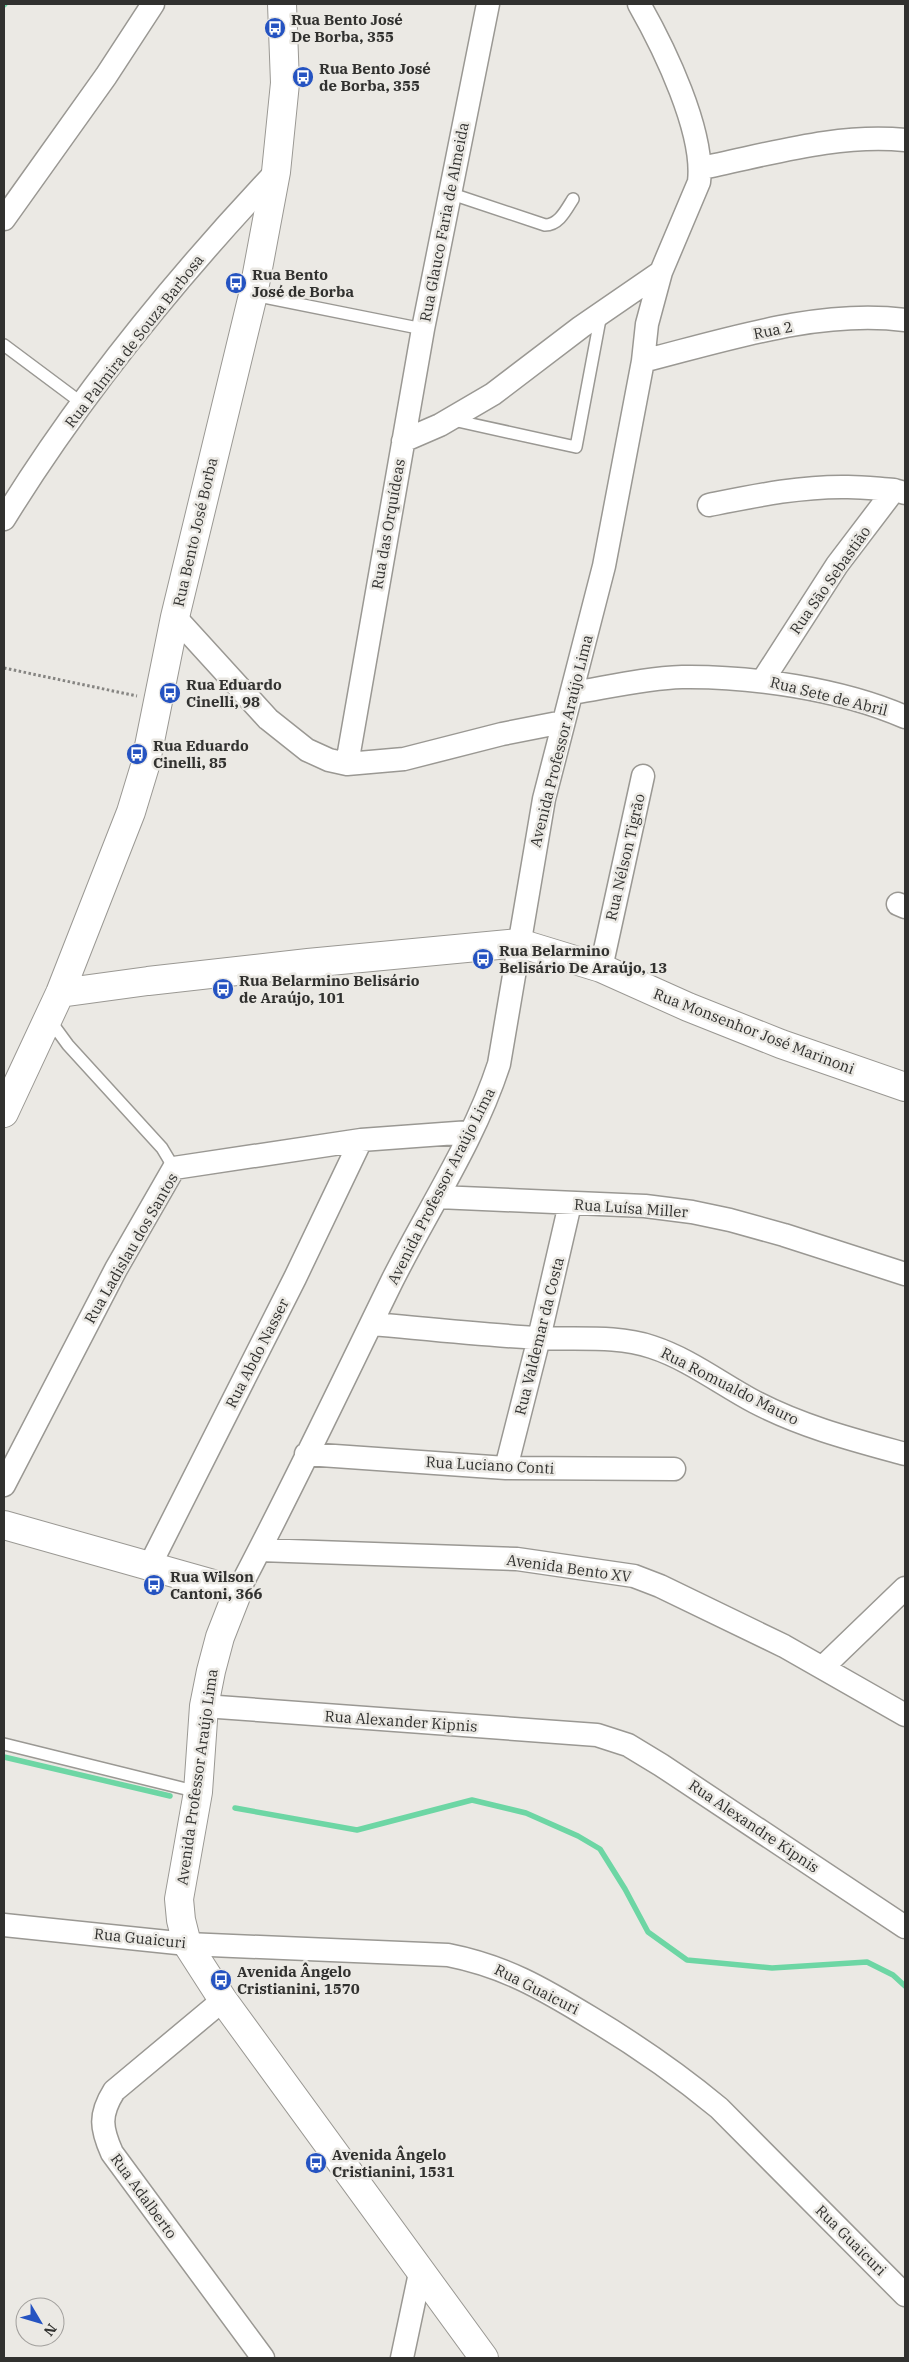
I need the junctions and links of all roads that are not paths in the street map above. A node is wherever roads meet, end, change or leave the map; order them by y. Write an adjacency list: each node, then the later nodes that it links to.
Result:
1 (153, 4): 10 (street)
2 (282, 4): 7 (street, Rua Bento José Borba)
3 (488, 4): 8 (street, Rua Glauco Faria de Almeida)
4 (639, 4): 6 (street, Avenida Professor Araújo Lima)
5 (905, 140): 6 (street)
6 (701, 168): 11 (street, Avenida Professor Araújo Lima)
7 (276, 172): 12 (street, Rua Bento José Borba); 18 (street, Rua Palmira de Souza Barbosa)
8 (449, 193): 9 (lane); 15 (street, Rua Glauco Faria de Almeida)
9 (573, 199)
10 (4, 219)
11 (661, 272): 13 (street, Rua das Orquídeas); 17 (street, Avenida Professor Araújo Lima)
12 (253, 295): 15 (lane); 24 (street, Rua Bento José Borba)
13 (602, 313): 19 (street, Rua das Orquídeas); 19 (lane)
14 (905, 320): 17 (street, Rua 2)
15 (423, 329): 20 (street, Rua Glauco Faria de Almeida)
16 (4, 344): 18 (lane)
17 (643, 361): 26 (street, Avenida Professor Araújo Lima)
18 (83, 404): 23 (street, Rua Palmira de Souza Barbosa)
19 (450, 419): 20 (street, Rua das Orquídeas)
20 (403, 441): 29 (street, Rua das Orquídeas)
21 (900, 491): 22 (street); 25 (street, Rua São Sebastião)
22 (709, 505)
23 (4, 519)
24 (175, 617): 29 (street, Rua Bento José Borba); 33 (street)
25 (763, 680): 26 (street, Rua Sete de Abril); 27 (street, Rua Sete de Abril)
26 (573, 692): 28 (street, Avenida Professor Araújo Lima)
27 (905, 717)
28 (563, 722): 29 (street, Rua Bento José Borba); 31 (street, Avenida Professor Araújo Lima)
29 (346, 764)
30 (643, 776): 32 (street, Rua Nélson Tigrão)
31 (519, 943): 32 (street, Rua Monsenhor José Marinoni); 33 (street); 37 (street, Avenida Professor Araújo Lima)
32 (601, 968): 35 (street, Rua Monsenhor José Marinoni)
33 (60, 994): 34 (street)
34 (48, 1018): 36 (street); 39 (lane)
35 (905, 1087)
36 (5, 1106)
37 (470, 1132): 38 (street, Rua Ladislau dos Santos); 40 (street, Avenida Professor Araújo Lima)
38 (361, 1140): 39 (street, Rua Ladislau dos Santos); 52 (street, Rua Abdo Nasser)
39 (174, 1168): 49 (street, Rua Ladislau dos Santos)
40 (438, 1197): 41 (street, Rua Luísa Miller); 43 (street, Avenida Professor Araújo Lima)
41 (570, 1204): 42 (street, Rua Luísa Miller); 44 (street, Rua Valdemar da Costa)
42 (905, 1274)
43 (373, 1324): 44 (street, Rua Romualdo Mauro); 45 (street, Avenida Professor Araújo Lima)
44 (540, 1338): 46 (street, Rua Romualdo Mauro); 47 (street, Rua Valdemar da Costa)
45 (306, 1454): 47 (street, Rua Luciano Conti); 51 (street, Avenida Professor Araújo Lima)
46 (905, 1454)
47 (506, 1468): 48 (street, Rua Luciano Conti)
48 (674, 1469)
49 (4, 1485)
50 (4, 1525): 52 (street)
51 (260, 1550): 54 (street, Avenida Professor Araújo Lima); 55 (street, Avenida Bento XV)
52 (150, 1565): 54 (street)
53 (905, 1588): 55 (street)
54 (238, 1591): 56 (street, Avenida Professor Araújo Lima)
55 (823, 1666): 57 (street, Avenida Bento XV)
56 (204, 1706): 58 (street, Rua Alexander Kipnis); 60 (street, Avenida Professor Araújo Lima)
57 (905, 1715)
58 (597, 1735): 62 (street, Rua Alexandre Kipnis)
59 (4, 1744): 60 (lane)
60 (198, 1792): 63 (street, Avenida Professor Araújo Lima)
61 (4, 1925): 63 (street, Rua Guaicuri)
62 (905, 1927)
63 (187, 1944): 64 (street, Avenida Professor Araújo Lima); 66 (street, Rua Guaicuri)
64 (223, 2000): 65 (street, Avenida Professor Araújo Lima); 67 (street, Rua Adalberto)
65 (420, 2273): 68 (street); 69 (street, Avenida Professor Araújo Lima)
66 (905, 2295)
67 (263, 2358)
68 (402, 2358)
69 (484, 2358)

